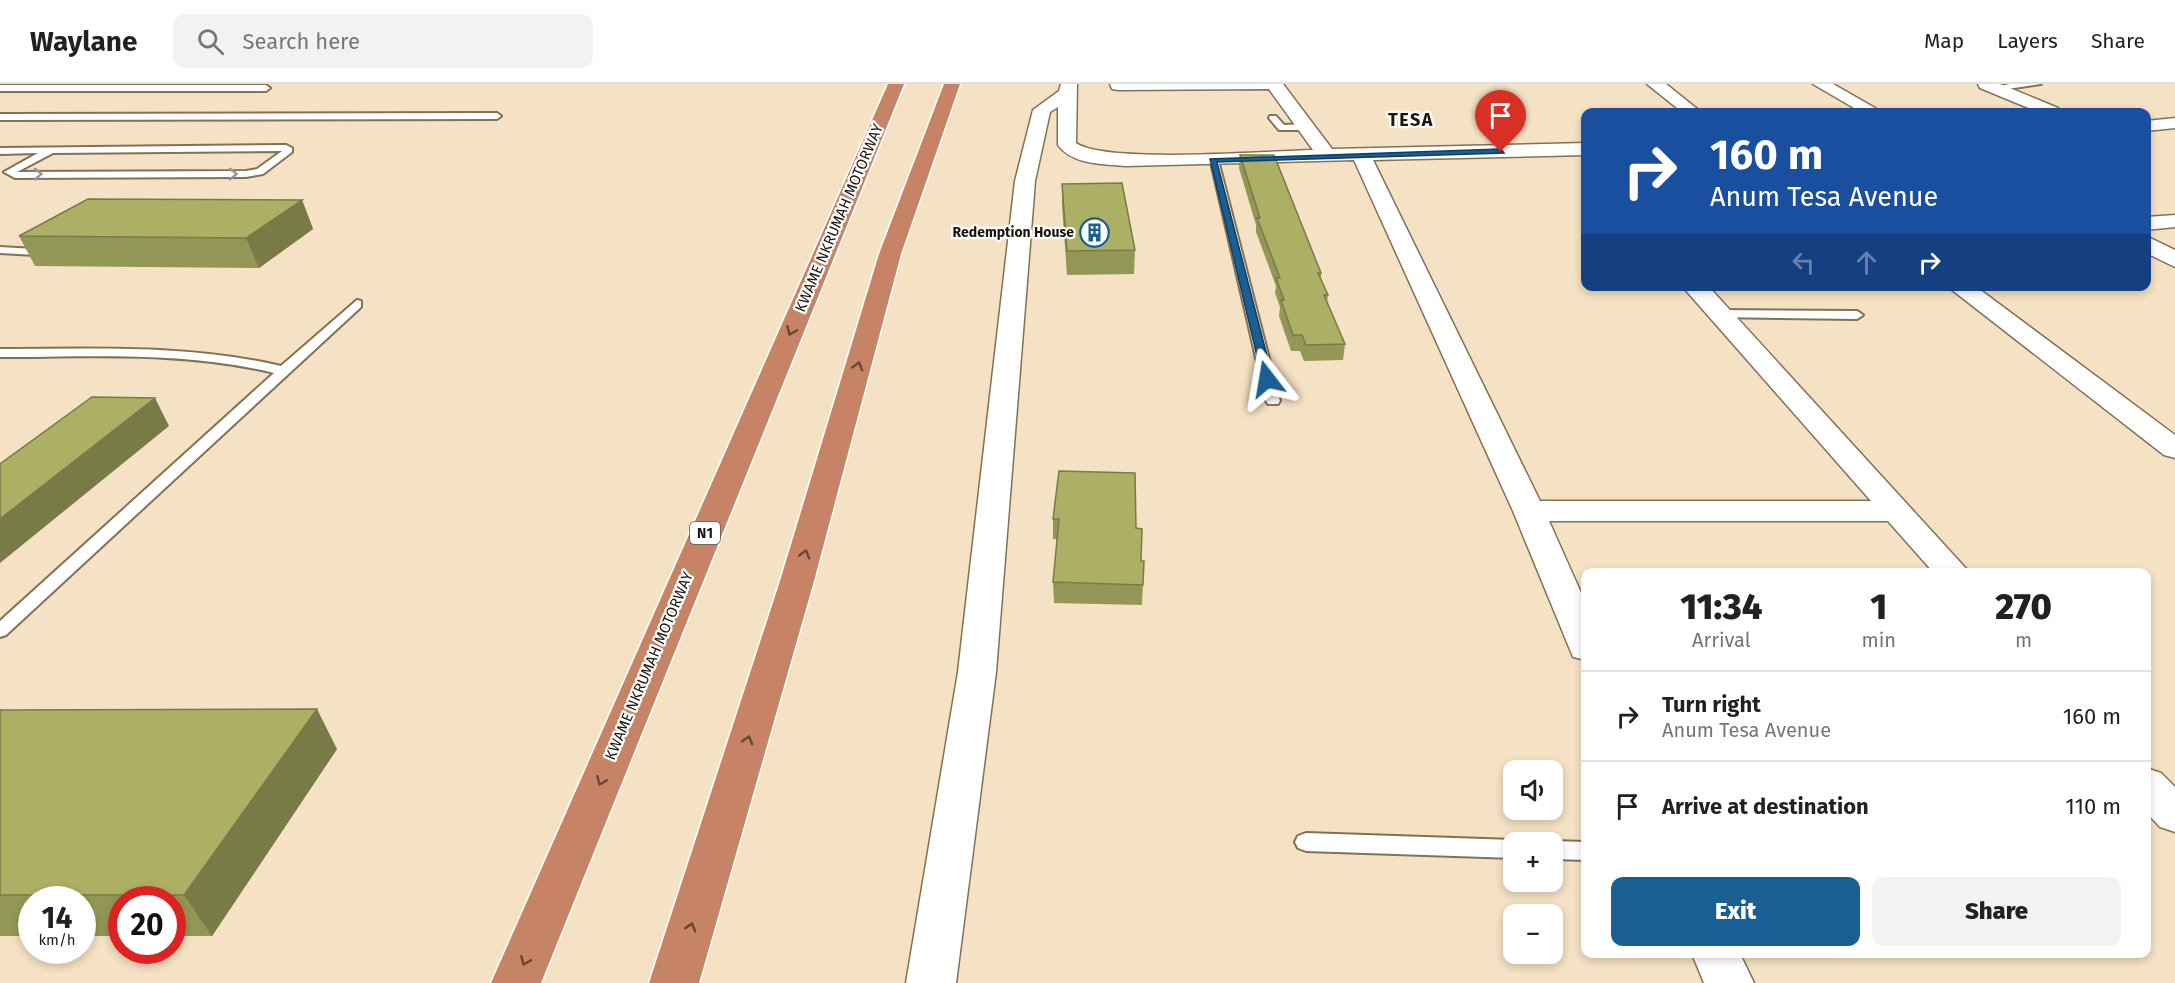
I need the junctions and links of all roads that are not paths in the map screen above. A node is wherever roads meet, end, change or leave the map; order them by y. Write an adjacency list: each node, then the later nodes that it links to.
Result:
1 (896, 84): 59 (highway, KWAME NKRUMAH MOTORWAY / N1, one-way to 59)
2 (952, 84): 60 (highway, one-way to 2)
3 (1272, 84): 7 (street); 20 (street)
4 (1655, 84): 12 (street)
5 (1821, 84): 13 (street)
6 (2037, 84): 8 (lane)
7 (1118, 85)
8 (1990, 86): 14 (street)
9 (0, 88): 10 (lane)
10 (266, 88)
11 (1068, 88): 29 (street); 61 (street)
12 (1687, 108)
13 (1866, 108)
14 (2042, 108)
15 (497, 116): 16 (lane)
16 (0, 117)
17 (1273, 118): 20 (lane)
18 (2175, 123): 19 (street)
19 (2151, 125)
20 (1305, 127): 26 (street)
21 (167, 149): 23 (lane); 27 (lane); 30 (lane)
22 (1578, 149): 25 (street)
23 (52, 150): 24 (lane); 28 (lane)
24 (0, 151)
25 (1362, 156): 26 (street); 47 (street)
26 (1328, 157): 29 (street)
27 (279, 159): 30 (lane); 31 (lane, one-way to 27)
28 (34, 160): 30 (lane); 31 (lane, one-way to 31)
29 (1213, 160): 45 (lane)
30 (143, 162): 31 (lane)
31 (121, 174)
32 (2175, 221): 33 (street)
33 (2151, 223)
34 (2151, 246): 37 (street)
35 (0, 250): 36 (lane)
36 (35, 252)
37 (2175, 260)
38 (1698, 291): 41 (street)
39 (1966, 291): 46 (street)
40 (357, 304): 44 (lane)
41 (1717, 314): 42 (lane); 48 (street)
42 (1857, 315)
43 (0, 353): 44 (lane)
44 (283, 371): 50 (lane)
45 (1273, 400)
46 (2175, 449)
47 (1529, 511): 48 (street); 51 (street)
48 (1897, 511): 49 (street)
49 (1948, 568)
50 (0, 631)
51 (1581, 636)
52 (2151, 789): 53 (street)
53 (2175, 815)
54 (1306, 842): 55 (lane)
55 (1503, 849)
56 (1563, 850): 57 (lane)
57 (1581, 851)
58 (1718, 958): 62 (street)
59 (516, 983)
60 (674, 983)
61 (931, 983)
62 (1729, 983)

